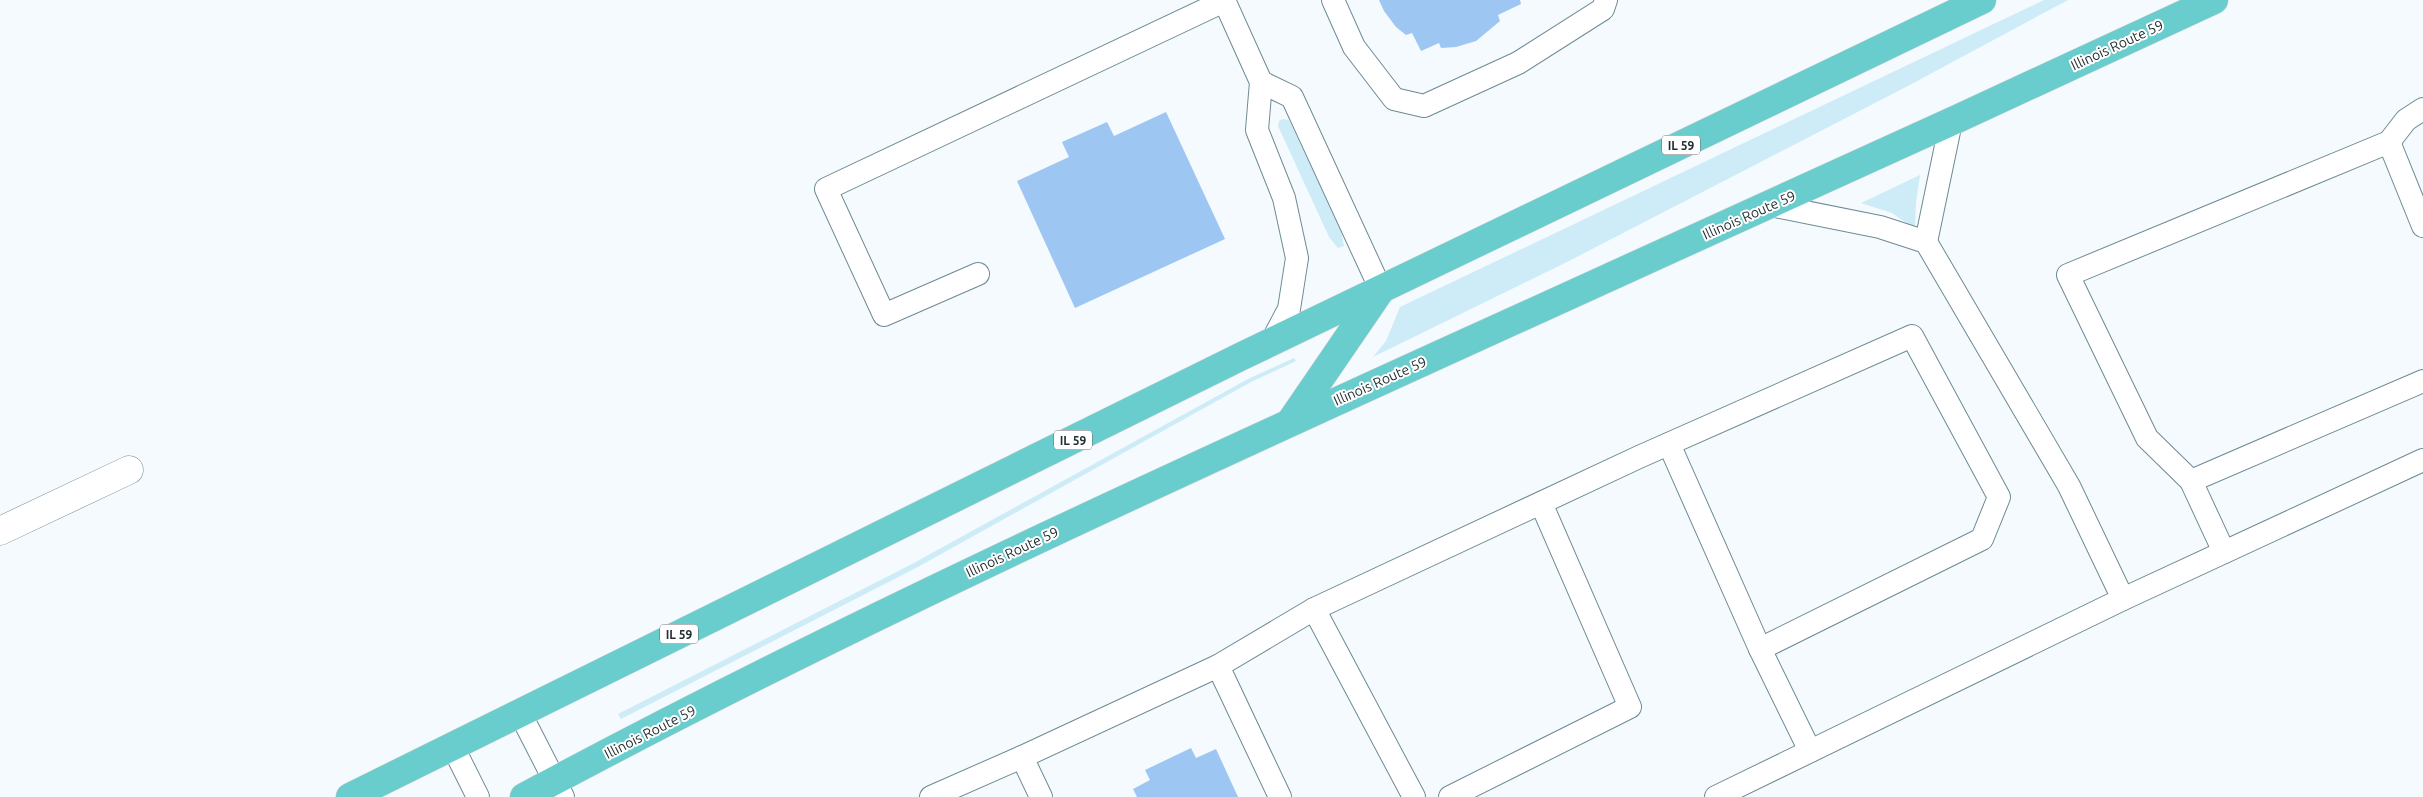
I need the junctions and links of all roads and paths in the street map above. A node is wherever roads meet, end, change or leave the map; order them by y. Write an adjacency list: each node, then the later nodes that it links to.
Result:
1 (1224, 0): 6 (lane); 13 (lane)
2 (1333, 0): 3 (lane)
3 (1606, 0)
4 (1982, 0): 14 (main road, IL 59)
5 (2214, 0): 8 (main road, Illinois Route 59)
6 (1261, 82): 14 (lane); 15 (lane)
7 (2423, 109): 9 (lane)
8 (1951, 122): 10 (main road, Illinois Route 59); 12 (lane)
9 (2389, 142): 11 (lane); 21 (lane)
10 (1770, 205): 12 (lane); 17 (main road, Illinois Route 59)
11 (2423, 226)
12 (1926, 242): 25 (lane)
13 (978, 274)
14 (1381, 290): 15 (main road, IL 59); 17 (main road)
15 (1272, 341): 29 (main road, IL 59)
16 (2423, 382): 21 (lane)
17 (1291, 421): 33 (main road, Illinois Route 59)
18 (1669, 444): 22 (lane); 27 (lane); 27 (lane)
19 (2423, 460): 24 (lane)
20 (129, 470): 23 (street)
21 (2190, 481): 24 (lane)
22 (1541, 503): 26 (lane); 41 (lane)
23 (0, 531)
24 (2224, 552): 25 (lane)
25 (2123, 599): 31 (lane)
26 (1314, 609): 28 (lane); 40 (lane)
27 (1760, 649): 31 (lane)
28 (1218, 666): 32 (lane); 39 (lane)
29 (520, 713): 30 (main road, IL 59); 33 (lane)
30 (453, 747): 35 (main road, IL 59); 36 (lane)
31 (1810, 751): 42 (lane)
32 (1022, 757): 34 (lane); 38 (lane)
33 (559, 789): 37 (main road, Illinois Route 59)
34 (936, 796)
35 (350, 797)
36 (478, 797)
37 (524, 797)
38 (1041, 797)
39 (1280, 797)
40 (1414, 797)
41 (1450, 797)
42 (1716, 797)

